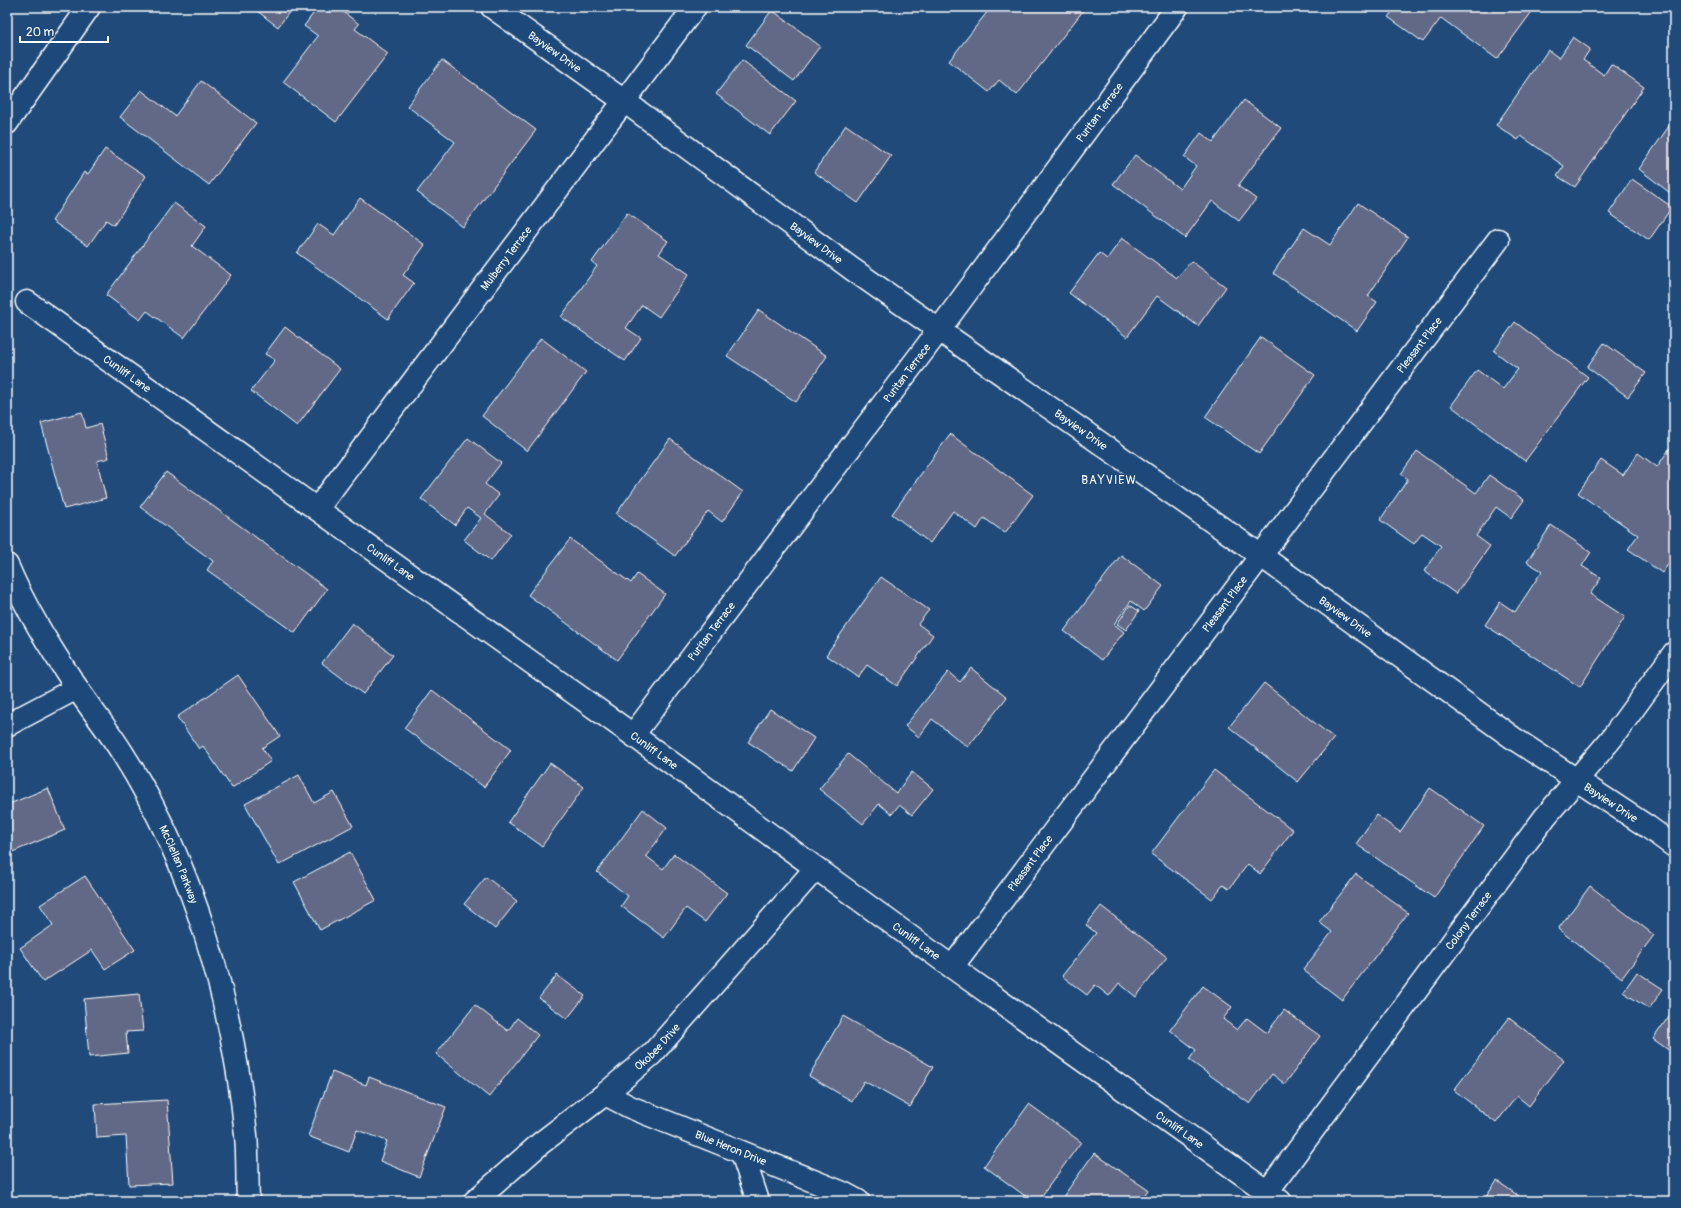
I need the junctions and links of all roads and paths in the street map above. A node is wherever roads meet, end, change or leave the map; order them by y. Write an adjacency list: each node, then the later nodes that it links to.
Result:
1 (89, 7): 6 (street)
2 (492, 7): 5 (street, Bayview Drive)
3 (695, 7): 5 (street, Mulberry Terrace)
4 (1177, 7): 9 (street, Puritan Terrace)
5 (624, 101): 9 (street, Bayview Drive); 10 (street, Mulberry Terrace)
6 (7, 124)
7 (1498, 240): 11 (street, Pleasant Place)
8 (27, 302): 10 (street, Cunliff Lane)
9 (939, 330): 11 (street, Bayview Drive); 16 (street, Puritan Terrace)
10 (317, 509): 16 (street, Cunliff Lane)
11 (1260, 555): 17 (street, Bayview Drive); 20 (street, Pleasant Place)
12 (7, 564): 14 (street, McClellan Parkway)
13 (1674, 653): 17 (street, Colony Terrace)
14 (77, 688): 15 (street); 24 (street, McClellan Parkway)
15 (7, 725)
16 (632, 736): 19 (street, Cunliff Lane)
17 (1576, 780): 18 (street, Bayview Drive); 23 (street, Colony Terrace)
18 (1674, 846)
19 (816, 868): 20 (street, Cunliff Lane); 21 (street, Okobee Drive)
20 (952, 967): 23 (street, Cunliff Lane)
21 (605, 1094): 22 (street, Blue Heron Drive); 25 (street, Okobee Drive)
22 (742, 1153): 26 (street); 27 (street, Blue Heron Drive)
23 (1274, 1196)
24 (248, 1201)
25 (475, 1201)
26 (758, 1201)
27 (858, 1201)

